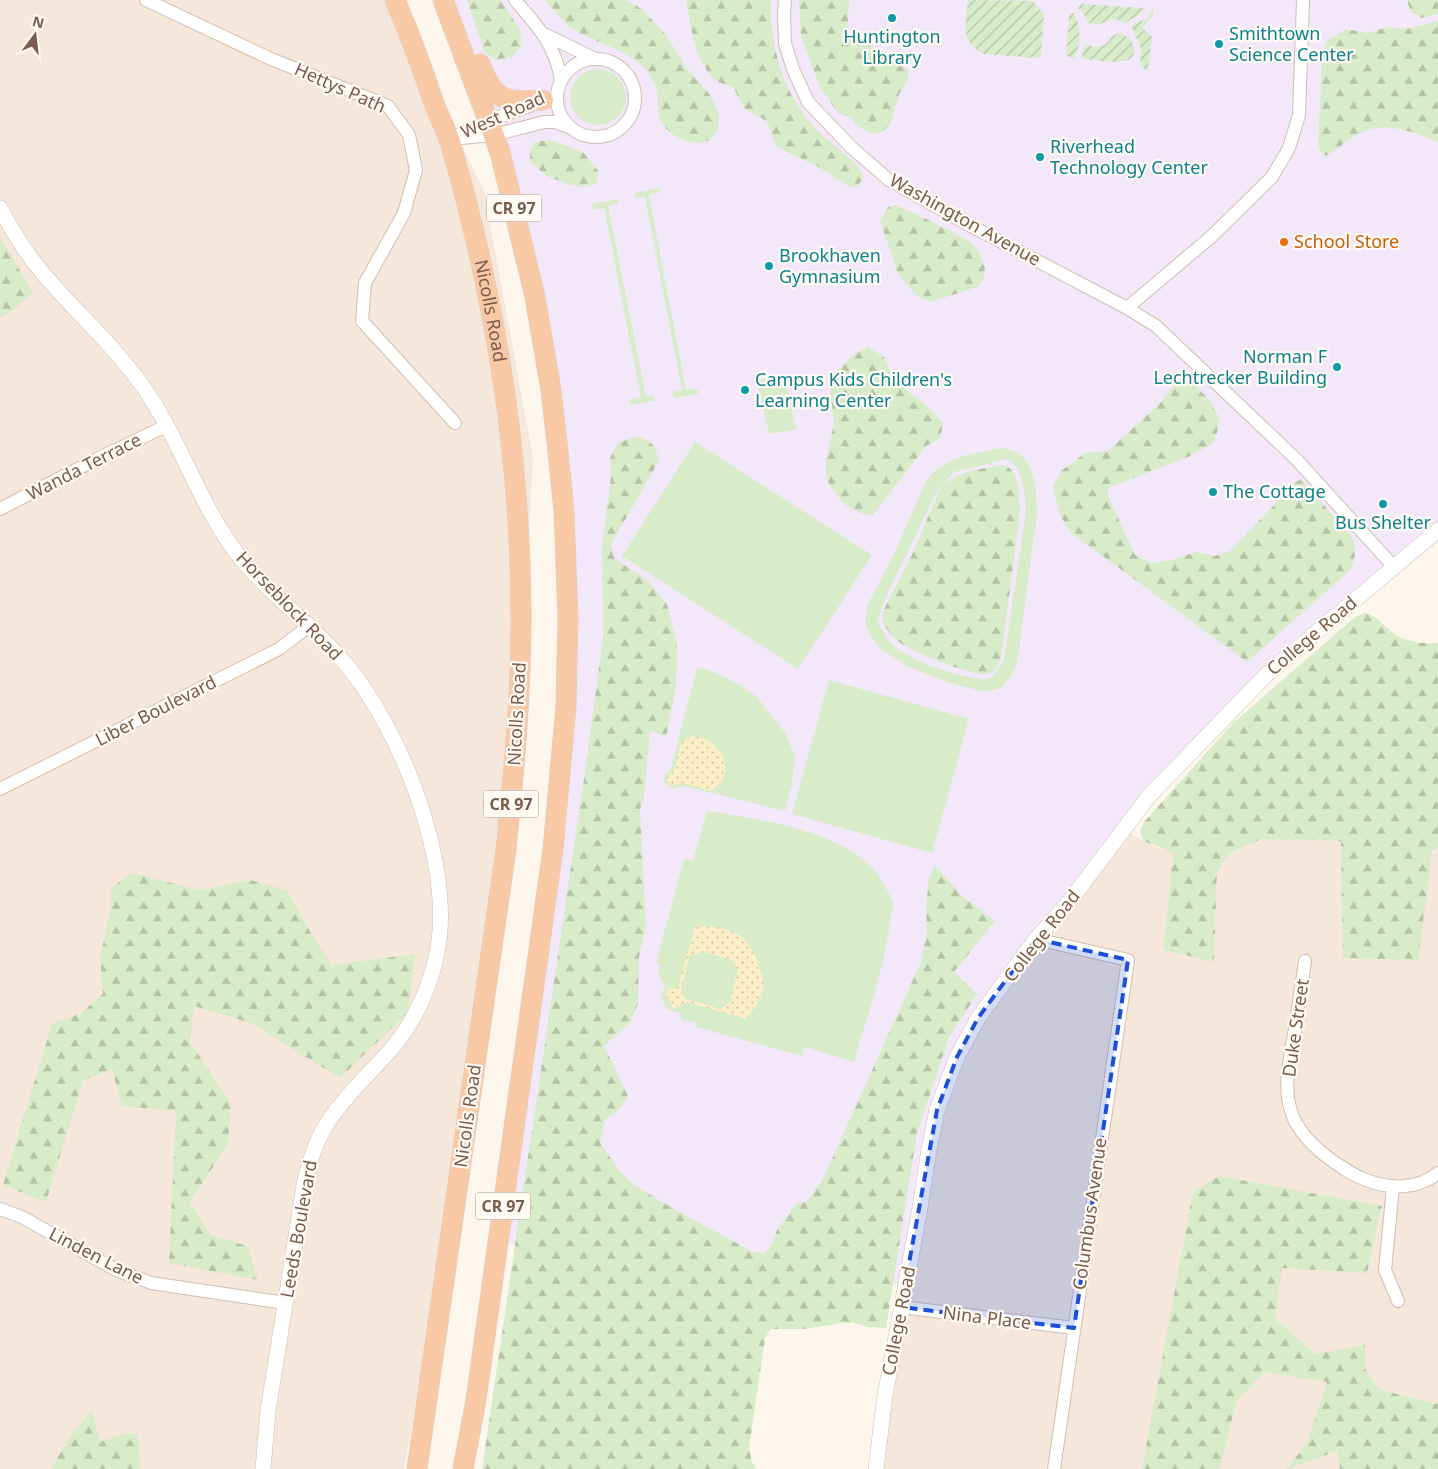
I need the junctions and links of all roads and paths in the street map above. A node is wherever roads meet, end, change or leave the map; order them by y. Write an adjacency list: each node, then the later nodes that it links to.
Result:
1 (146, 0): 17 (street, Hettys Path)
2 (395, 0): 14 (highway, Nicolls Road / CR 97)
3 (444, 0): 12 (highway, CR 97)
4 (456, 0): 11 (highway)
5 (515, 0): 8 (street, West Road)
6 (785, 0): 16 (street, Washington Avenue)
7 (1303, 0): 16 (street)
8 (546, 35): 9 (street, West Road); 10 (street, West Road)
9 (592, 58): 10 (street); 13 (street)
10 (560, 82): 11 (street, West Road); 13 (street)
11 (543, 100): 12 (street, West Road)
12 (491, 128): 13 (street, West Road); 14 (street, West Road); 34 (highway, CR 97)
13 (572, 129)
14 (449, 139): 36 (highway, Nicolls Road / CR 97)
15 (0, 208): 18 (street, Horseblock Road)
16 (1127, 308): 21 (street, Washington Avenue)
17 (455, 423)
18 (168, 425): 19 (street, Wanda Terrace); 22 (street, Horseblock Road)
19 (0, 509)
20 (1438, 530): 21 (street, College Road)
21 (1394, 567): 25 (street, College Road)
22 (309, 626): 23 (street, Liber Boulevard); 24 (street, Horseblock Road)
23 (0, 789)
24 (440, 936): 31 (street, Leeds Boulevard)
25 (1036, 939): 32 (street, College Road); 33 (street, Columbus Avenue)
26 (1305, 961): 28 (street, Duke Street)
27 (1438, 1173): 28 (street)
28 (1393, 1187): 30 (street)
29 (0, 1209): 31 (street, Linden Lane)
30 (1398, 1301)
31 (285, 1303): 35 (street, Leeds Boulevard)
32 (901, 1307): 33 (street, Nina Place); 39 (street, College Road)
33 (1074, 1328): 40 (street, Columbus Avenue)
34 (476, 1400): 37 (highway, CR 97); 38 (highway)
35 (263, 1469)
36 (418, 1469)
37 (463, 1469)
38 (470, 1469)
39 (876, 1469)
40 (1054, 1469)

